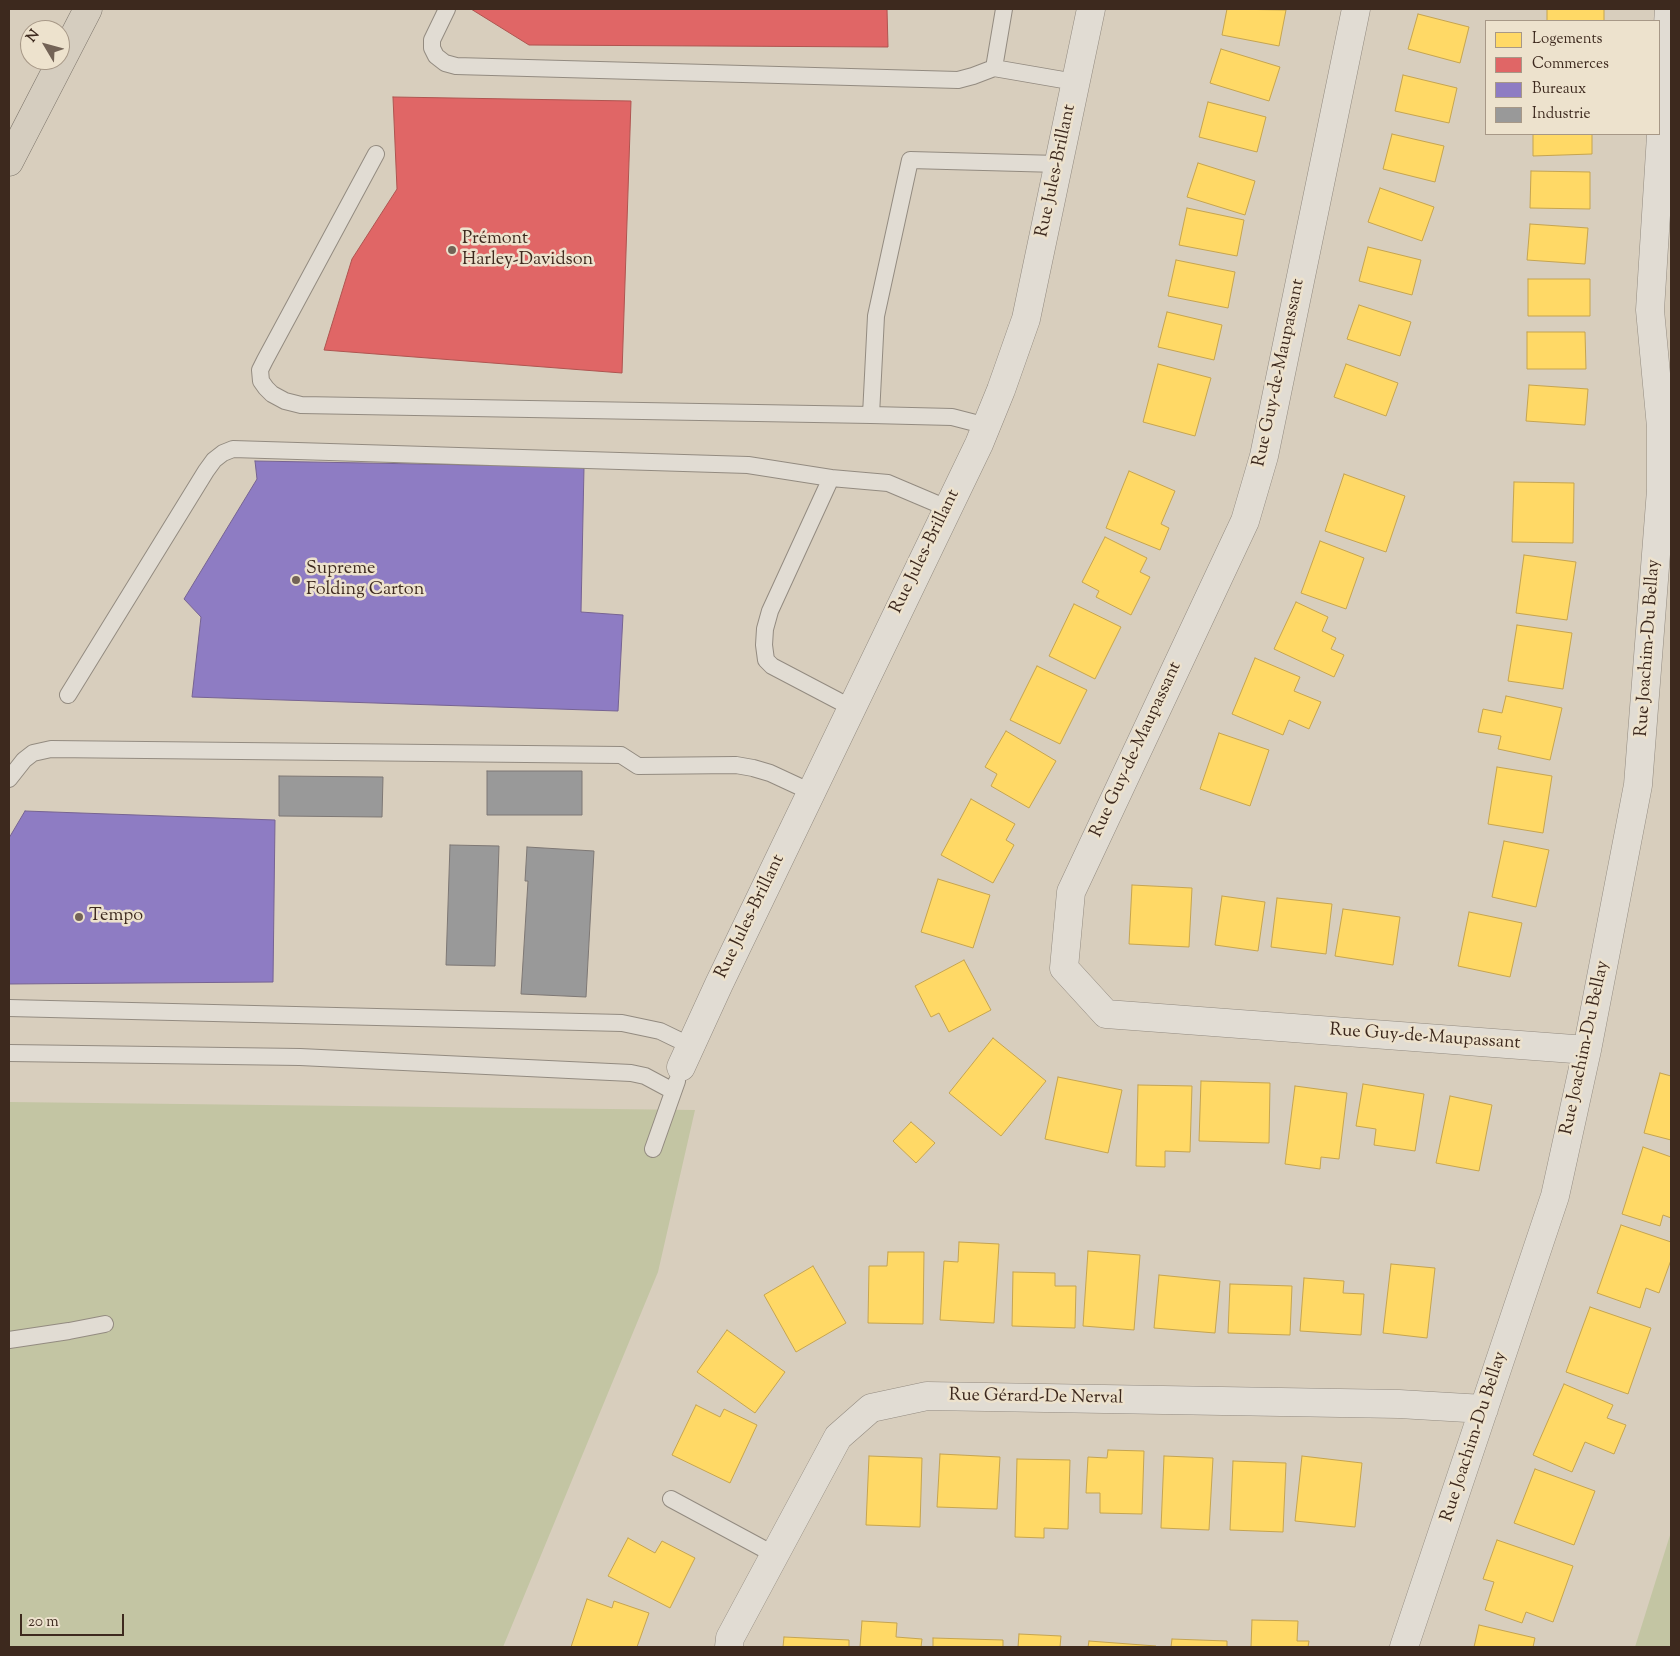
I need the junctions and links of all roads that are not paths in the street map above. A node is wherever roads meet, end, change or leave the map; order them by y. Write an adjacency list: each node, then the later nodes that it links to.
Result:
1 (88, 9): 10 (highway)
2 (447, 9): 7 (lane)
3 (1004, 9): 7 (lane)
4 (1091, 9): 8 (street, Rue Jules-Brillant)
5 (1356, 9): 23 (street, Rue Guy-de-Maupassant)
6 (1669, 9): 14 (street)
7 (994, 68): 8 (lane)
8 (1075, 82): 11 (street, Rue Jules-Brillant)
9 (376, 154): 12 (lane)
10 (9, 162)
11 (1058, 164): 12 (lane); 13 (street, Rue Jules-Brillant)
12 (872, 414): 13 (lane)
13 (987, 426): 17 (street, Rue Jules-Brillant)
14 (1666, 427): 16 (street, Rue Joachim-Du Bellay)
15 (831, 478): 17 (lane); 18 (lane); 19 (lane)
16 (1666, 490): 23 (street, Rue Joachim-Du Bellay)
17 (947, 508): 19 (street, Rue Jules-Brillant)
18 (68, 695)
19 (852, 708): 21 (street, Rue Jules-Brillant)
20 (9, 779): 21 (lane)
21 (811, 792): 25 (street, Rue Jules-Brillant)
22 (9, 1008): 25 (lane)
23 (1587, 1050): 29 (street, Rue Joachim-Du Bellay)
24 (9, 1053): 25 (lane)
25 (682, 1068): 26 (lane)
26 (653, 1149)
27 (105, 1324): 28 (lane)
28 (9, 1340)
29 (1484, 1409): 31 (street, Rue Gérard-De Nerval); 33 (street, Rue Joachim-Du Bellay)
30 (671, 1499): 31 (lane)
31 (774, 1555): 32 (street, Rue Gérard-De Nerval)
32 (729, 1647)
33 (1404, 1647)

